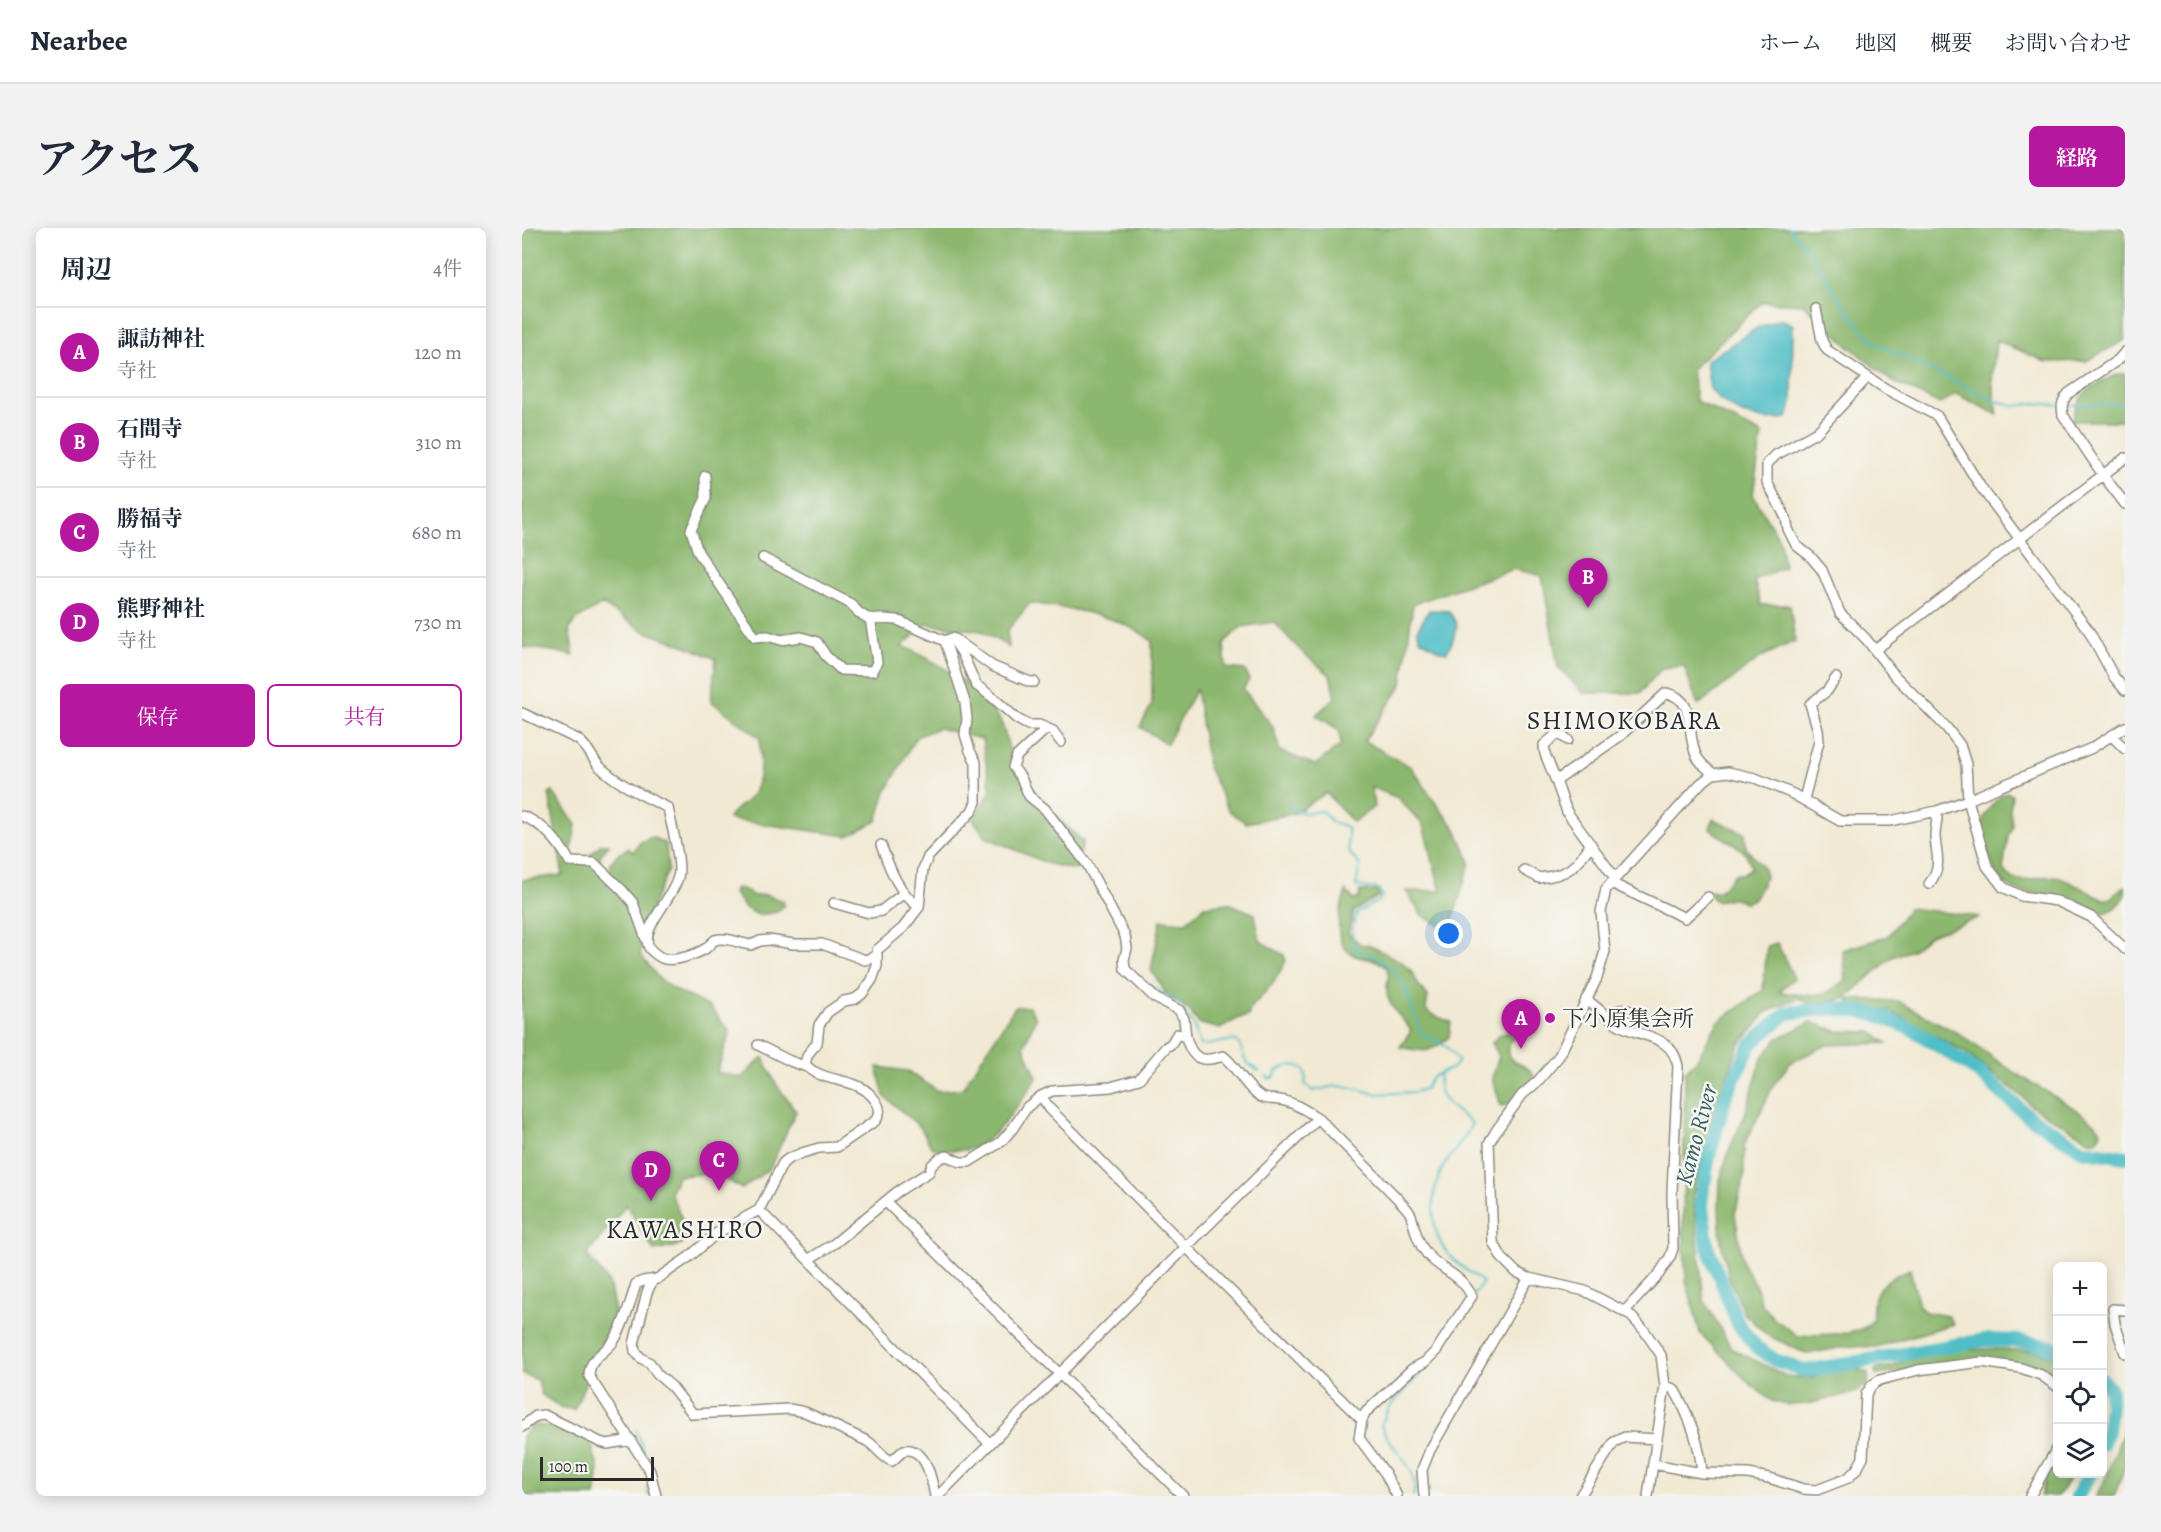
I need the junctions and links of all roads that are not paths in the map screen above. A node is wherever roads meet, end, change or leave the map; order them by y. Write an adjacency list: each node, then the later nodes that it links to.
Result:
1 (1816, 309): 3 (street)
2 (2125, 352): 5 (street)
3 (1868, 377): 8 (street); 12 (street)
4 (2125, 458): 5 (street)
5 (2103, 475): 7 (street); 8 (street)
6 (705, 476): 10 (street)
7 (2125, 504)
8 (2020, 538): 12 (street); 15 (street)
9 (763, 558): 10 (street)
10 (870, 618): 11 (street)
11 (949, 640): 14 (street); 18 (street); 37 (street)
12 (1875, 650): 26 (street)
13 (1836, 678): 25 (street)
14 (1034, 682)
15 (2125, 690)
16 (522, 713): 38 (street)
17 (2125, 727): 19 (street)
18 (1047, 729): 21 (street); 44 (street)
19 (2112, 736): 22 (street); 26 (street)
20 (1568, 740): 24 (street)
21 (1061, 742)
22 (2125, 749)
23 (1713, 774): 24 (street); 25 (street); 32 (street)
24 (1556, 781): 29 (street)
25 (1804, 800): 27 (street)
26 (1968, 800): 27 (street); 39 (street)
27 (1937, 812): 33 (street)
28 (522, 816): 38 (street)
29 (1591, 844): 31 (street); 32 (street)
30 (881, 845): 34 (street)
31 (1524, 870)
32 (1613, 881): 35 (street); 41 (street)
33 (1929, 884)
34 (904, 893): 36 (street); 37 (street)
35 (1708, 897)
36 (834, 903)
37 (919, 907): 40 (street)
38 (646, 941): 40 (street)
39 (2125, 949)
40 (877, 956): 46 (street)
41 (1586, 999): 43 (street); 53 (street)
42 (1637, 1013): 43 (street)
43 (1608, 1017): 56 (street)
44 (1186, 1037): 47 (street); 48 (street)
45 (758, 1045): 46 (street)
46 (807, 1067): 50 (street)
47 (1041, 1096): 49 (street); 51 (street)
48 (1318, 1118): 51 (street); 61 (street)
49 (886, 1202): 52 (street); 58 (street)
50 (759, 1210): 52 (street); 54 (street)
51 (1186, 1247): 58 (street); 61 (street)
52 (808, 1259): 65 (street)
53 (1529, 1278): 56 (street); 74 (street)
54 (653, 1280): 64 (street); 71 (street)
55 (2125, 1310): 57 (street)
56 (1624, 1312): 60 (street)
57 (2125, 1353)
58 (1059, 1375): 65 (street); 72 (street)
59 (2053, 1383): 69 (street)
60 (1665, 1386): 63 (street); 68 (street)
61 (1362, 1420): 73 (street)
62 (522, 1427): 64 (street)
63 (1656, 1439): 67 (street); 75 (street)
64 (631, 1440): 70 (street)
65 (990, 1444): 71 (street)
66 (2053, 1455): 77 (street)
67 (1653, 1464): 68 (street); 76 (street)
68 (1702, 1473): 69 (street)
69 (1817, 1493)
70 (656, 1496)
71 (936, 1496)
72 (1183, 1496)
73 (1396, 1496)
74 (1424, 1496)
75 (1580, 1496)
76 (1648, 1496)
77 (2030, 1496)

